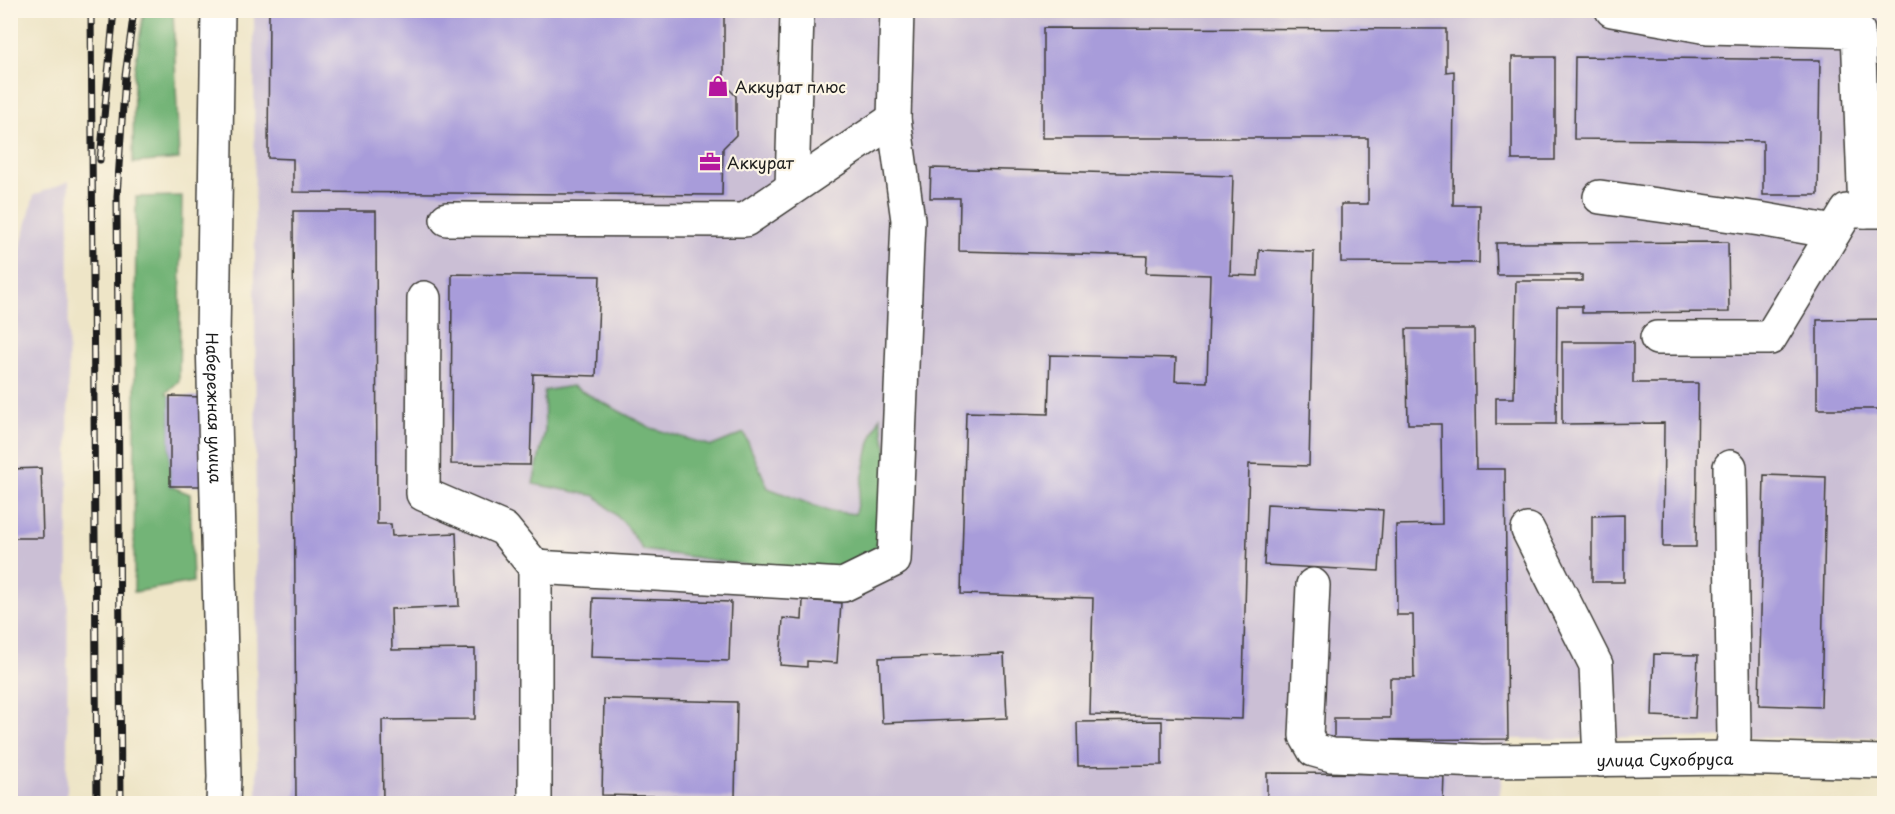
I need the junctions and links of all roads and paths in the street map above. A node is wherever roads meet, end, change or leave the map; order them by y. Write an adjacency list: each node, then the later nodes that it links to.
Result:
1 (218, 10): 20 (street, Набережная улица)
2 (897, 10): 5 (street)
3 (1612, 10): 8 (street)
4 (797, 14): 6 (street)
5 (894, 120): 6 (street); 15 (street)
6 (792, 187): 9 (street)
7 (1600, 197): 10 (street)
8 (1875, 211): 10 (street)
9 (447, 219)
10 (1834, 232): 12 (street)
11 (424, 298): 15 (street)
12 (1657, 338)
13 (1730, 467): 17 (street)
14 (1528, 530): 18 (street)
15 (535, 567): 21 (street)
16 (1313, 585): 18 (street, улица Сухобруса)
17 (1731, 758): 18 (street, улица Сухобруса); 19 (street, улица Сухобруса)
18 (1602, 760)
19 (1884, 762)
20 (223, 804)
21 (535, 804)

